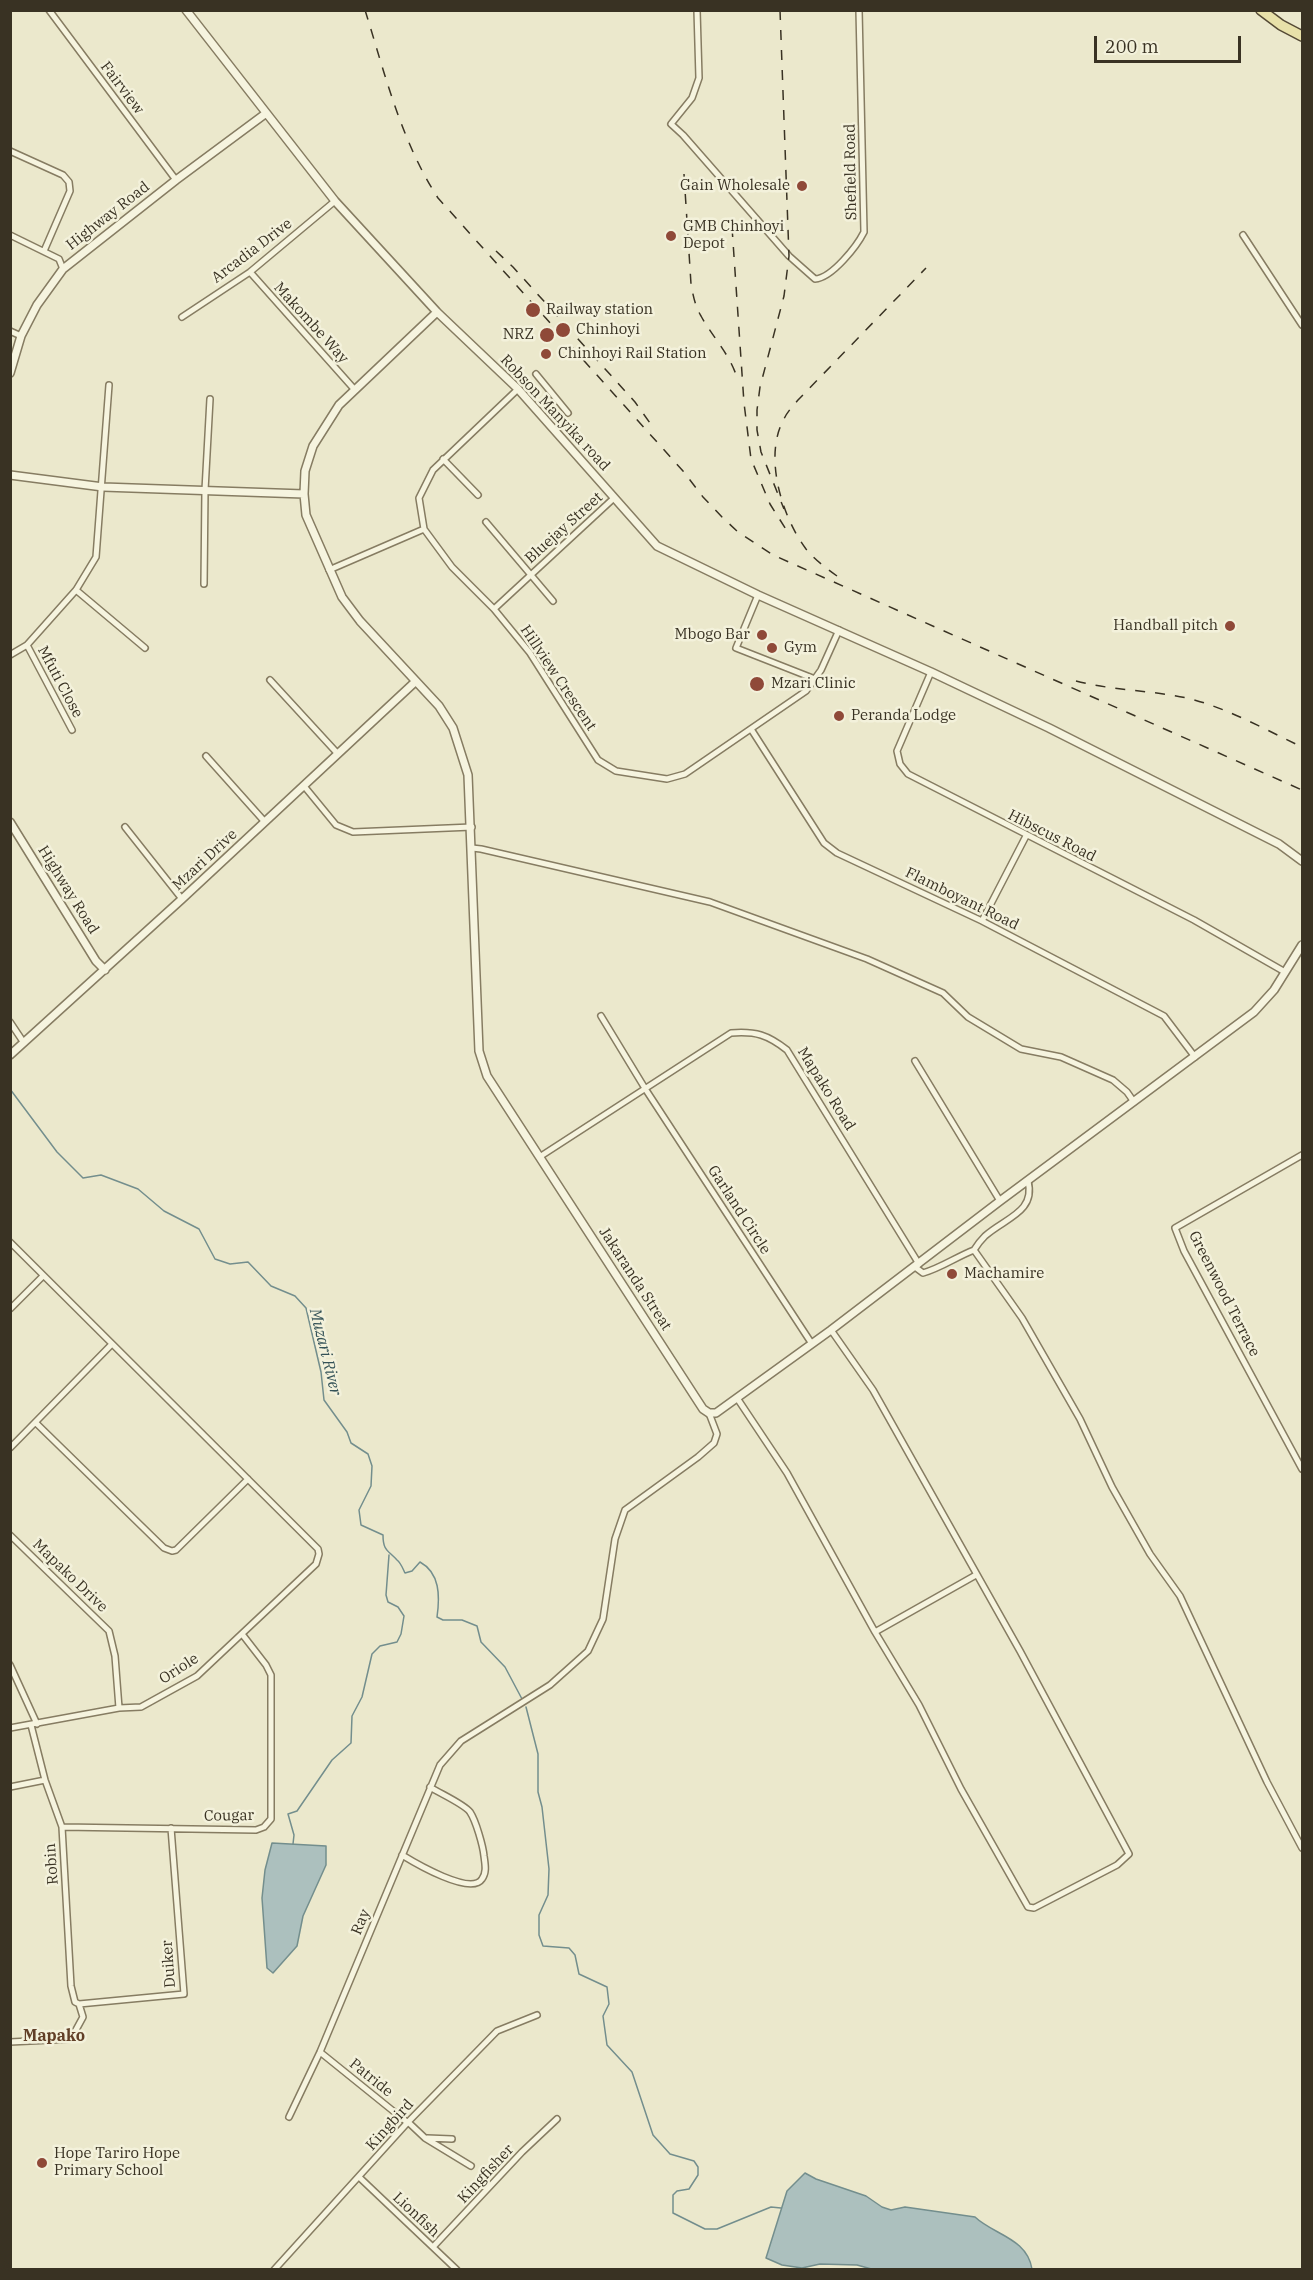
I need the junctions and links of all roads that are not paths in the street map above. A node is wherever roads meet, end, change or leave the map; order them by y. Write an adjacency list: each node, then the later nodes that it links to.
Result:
1 (49, 10): 9 (street, Fairview)
2 (186, 10): 7 (street, Robson Manyika road)
3 (697, 10): 4 (street, Shefield Road)
4 (859, 10)
5 (1261, 10): 6 (main road)
6 (1302, 36)
7 (265, 114): 9 (street, Highway Road); 10 (street, Robson Manyika road)
8 (10, 151): 13 (street)
9 (176, 180): 14 (street, Highway Road)
10 (334, 201): 15 (street, Arcadia Drive); 16 (street, Robson Manyika road)
11 (10, 235): 13 (street)
12 (1243, 236): 18 (street)
13 (44, 251): 14 (street)
14 (63, 269): 20 (street, Highway Road)
15 (250, 272): 17 (street, Arcadia Drive); 25 (street, Makombe Way)
16 (437, 312): 24 (street, Robson Manyika road); 25 (street)
17 (182, 316)
18 (1302, 325)
19 (10, 331): 20 (street)
20 (21, 336): 21 (street, Highway Road)
21 (10, 373)
22 (536, 374): 27 (street)
23 (109, 386): 30 (street)
24 (518, 389): 28 (street, Hillview Crescent); 34 (street, Robson Manyika road)
25 (356, 390): 32 (street)
26 (210, 399): 31 (street)
27 (568, 413)
28 (443, 459): 33 (street); 36 (street, Hillview Crescent)
29 (10, 475): 30 (street)
30 (103, 487): 31 (street); 40 (street)
31 (205, 490): 32 (street); 39 (street)
32 (304, 494): 37 (street)
33 (478, 495)
34 (614, 498): 38 (street, Bluejay Street); 41 (street, Robson Manyika road)
35 (486, 522): 38 (street, Bluejay Street)
36 (424, 529): 37 (street); 43 (street, Hillview Crescent)
37 (329, 570): 51 (street)
38 (530, 575): 42 (street, Bluejay Street); 43 (street, Bluejay Street)
39 (204, 584)
40 (76, 590): 45 (street); 46 (street)
41 (758, 595): 44 (street, Robson Manyika road); 49 (street)
42 (554, 601)
43 (494, 609): 52 (street, Hillview Crescent)
44 (839, 630): 48 (street, Robson Manyika road); 49 (street, Hillview Crescent)
45 (27, 645): 47 (street); 53 (street, Mfuti Close)
46 (145, 648)
47 (10, 655)
48 (932, 672): 61 (street, Hibscus Road); 63 (street, Robson Manyika road)
49 (815, 679): 52 (street, Hillview Crescent)
50 (270, 680): 54 (street)
51 (415, 682): 54 (street, Mzari Drive); 60 (street, Jakaranda Streat)
52 (751, 729): 65 (street, Flamboyant Road)
53 (72, 730)
54 (338, 754): 56 (street, Mzari Drive)
55 (206, 756): 58 (street)
56 (304, 786): 58 (street, Mzari Drive); 60 (street)
57 (10, 822): 67 (street, Highway Road)
58 (265, 822): 64 (street, Mzari Drive)
59 (125, 827): 64 (street)
60 (472, 827): 62 (street, Jakaranda Streat)
61 (1026, 836): 65 (street); 68 (street, Hibscus Road)
62 (472, 849): 76 (street); 78 (street, Jakaranda Streat)
63 (1302, 861)
64 (182, 899): 67 (street, Mzari Drive)
65 (982, 921): 73 (street, Flamboyant Road)
66 (1302, 945): 68 (street)
67 (105, 970): 71 (street, Mzari Drive)
68 (1285, 972): 73 (street)
69 (601, 1016): 75 (street, Garland Circle)
70 (10, 1022): 71 (street)
71 (24, 1043): 72 (street, Mzari Drive)
72 (10, 1055)
73 (1195, 1057): 76 (street)
74 (915, 1061): 80 (street)
75 (646, 1090): 78 (street, Mapako Road); 83 (street, Mapako Road); 88 (street, Garland Circle)
76 (1134, 1102): 79 (street)
77 (1302, 1155): 93 (street, Greenwood Terrace)
78 (541, 1156): 90 (street, Jakaranda Streat)
79 (1028, 1181): 80 (street); 82 (street)
80 (999, 1201): 83 (street)
81 (10, 1242): 84 (street)
82 (974, 1250): 83 (street); 108 (street)
83 (917, 1265): 86 (street)
84 (43, 1276): 85 (street); 87 (street)
85 (10, 1309)
86 (831, 1330): 88 (street); 96 (street)
87 (112, 1344): 91 (street); 94 (street)
88 (812, 1344): 89 (street)
89 (737, 1398): 90 (street); 97 (street)
90 (710, 1413): 105 (street, Ray)
91 (36, 1423): 92 (street); 94 (street)
92 (10, 1448)
93 (1302, 1469)
94 (248, 1479): 98 (street, Oriole)
95 (10, 1535): 100 (street, Mapako Drive)
96 (976, 1575): 97 (street); 97 (street)
97 (875, 1632)
98 (242, 1634): 100 (street, Oriole); 107 (street, Cougar)
99 (10, 1665): 101 (street, Robin)
100 (119, 1708): 101 (street, Oriole)
101 (34, 1724): 102 (street, Oriole); 103 (street, Robin)
102 (10, 1728)
103 (45, 1780): 104 (street); 106 (street, Robin)
104 (10, 1787)
105 (430, 1787): 109 (street, Ray); 109 (street)
106 (62, 1827): 107 (street, Cougar); 110 (street, Robin)
107 (171, 1828): 110 (street, Duiker)
108 (1302, 1848)
109 (402, 1855): 113 (street, Ray)
110 (79, 2004): 112 (street)
111 (537, 2015): 116 (street, Kingbird)
112 (10, 2042)
113 (320, 2052): 114 (street, Ray); 116 (street, Patride)
114 (289, 2116)
115 (557, 2119): 121 (street, Kingfisher)
116 (408, 2122): 117 (street, Patride); 120 (street, Kingbird)
117 (425, 2138): 118 (street); 119 (street, Patride)
118 (452, 2139)
119 (471, 2166)
120 (359, 2177): 121 (street, Lionfish); 122 (street, Kingbird)
121 (433, 2247): 125 (street, Lionfish)
122 (280, 2264): 123 (street, Kingbird); 124 (street)
123 (274, 2270)
124 (286, 2270)
125 (457, 2270)

